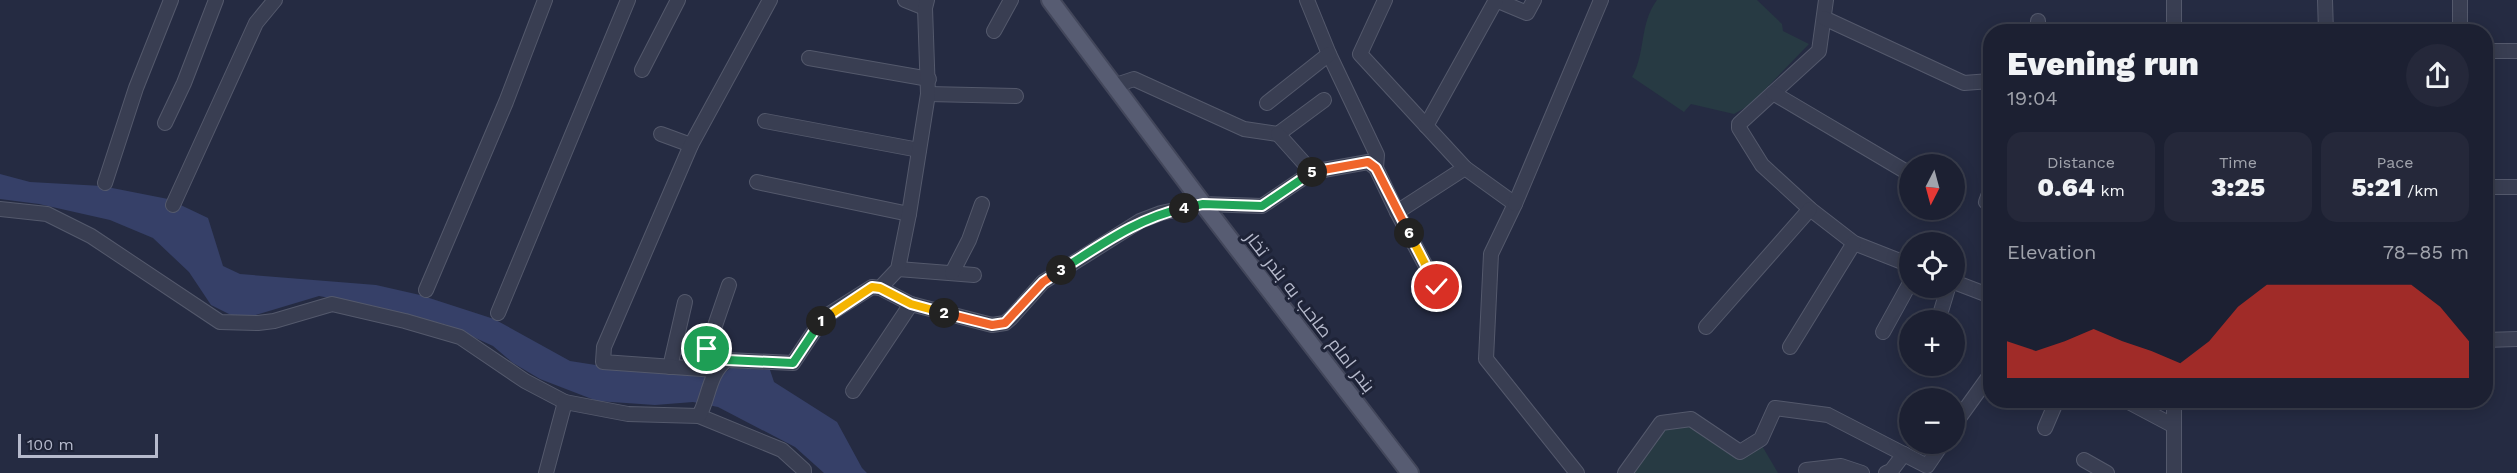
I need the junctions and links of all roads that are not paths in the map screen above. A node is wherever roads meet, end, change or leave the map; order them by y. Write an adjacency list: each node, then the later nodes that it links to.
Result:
1 (171, 0): 51 (street)
2 (216, 0): 40 (street)
3 (274, 0): 57 (street)
4 (546, 0): 71 (street)
5 (628, 0): 76 (street)
6 (678, 0): 30 (street)
7 (770, 0): 44 (street)
8 (905, 0): 20 (street)
9 (1011, 0): 25 (street)
10 (1050, 0): 33 (main road, بندر امام صاحب به بندر تخار)
11 (1307, 0): 28 (street)
12 (1385, 0): 41 (street)
13 (1496, 0): 14 (street); 41 (street)
14 (1534, 0)
15 (1601, 0): 56 (street)
16 (1826, 0): 21 (street)
17 (2174, 0): 22 (street)
18 (2325, 0): 23 (street)
19 (2460, 0): 24 (street)
20 (926, 4): 31 (street)
21 (1824, 18): 32 (street); 34 (street)
22 (2174, 24)
23 (2326, 24)
24 (2460, 24)
25 (994, 31)
26 (2493, 51): 27 (street)
27 (2517, 51)
28 (1329, 54): 38 (street); 47 (street)
29 (809, 58): 31 (street)
30 (642, 70)
31 (929, 79): 35 (street)
32 (1983, 82)
33 (1113, 87): 43 (street); 55 (main road, بندر امام صاحب به بندر تخار)
34 (1773, 93): 46 (street); 59 (street)
35 (928, 94): 36 (street); 45 (street)
36 (1016, 96)
37 (1324, 100): 43 (street)
38 (1267, 103)
39 (765, 121): 45 (street)
40 (165, 123)
41 (1426, 126): 48 (street)
42 (661, 134): 44 (street)
43 (1278, 134): 49 (street)
44 (691, 145): 83 (street)
45 (919, 150): 61 (street)
46 (1899, 167)
47 (1376, 168): 49 (street); 60 (street)
48 (1465, 168): 56 (street); 60 (street)
49 (1312, 172): 55 (street)
50 (757, 182): 61 (street)
51 (105, 183)
52 (2517, 187): 53 (street)
53 (2493, 188)
54 (982, 204): 65 (street)
55 (1203, 204): 75 (street); 103 (main road, بندر امام صاحب به بندر تخار)
56 (1515, 204): 104 (street)
57 (173, 205)
58 (0, 209): 87 (street)
59 (1810, 209): 62 (street); 77 (street)
60 (1398, 212): 69 (street)
61 (909, 214): 64 (street)
62 (1854, 243): 63 (street); 81 (street)
63 (1899, 261)
64 (898, 269): 65 (street); 70 (street)
65 (952, 273): 66 (street)
66 (974, 275)
67 (729, 285): 82 (street)
68 (1965, 286): 72 (street)
69 (1437, 287)
70 (880, 288): 75 (street); 82 (street)
71 (426, 290)
72 (1983, 292)
73 (1902, 298): 78 (street)
74 (685, 302): 83 (street)
75 (911, 304): 86 (street)
76 (498, 313)
77 (1706, 327)
78 (1883, 332)
79 (2493, 339): 80 (street)
80 (2517, 339)
81 (1790, 347)
82 (727, 360): 84 (street)
83 (670, 367): 84 (street)
84 (716, 371): 92 (street)
85 (1983, 385): 91 (street)
86 (853, 392)
87 (565, 402): 92 (street); 101 (street)
88 (2054, 408): 94 (street)
89 (2140, 408): 93 (street)
90 (2174, 408): 93 (street)
91 (1965, 410)
92 (701, 412): 102 (street)
93 (2174, 426): 109 (street)
94 (2045, 428)
95 (1899, 451): 105 (street)
96 (1904, 454): 99 (street); 107 (street)
97 (1938, 454): 99 (street)
98 (2084, 460): 108 (street)
99 (1933, 469)
100 (1806, 470): 106 (street)
101 (546, 473)
102 (804, 473)
103 (1410, 473)
104 (1577, 473)
105 (1625, 473)
106 (1862, 473)
107 (1887, 473)
108 (2107, 473)
109 (2174, 473)

